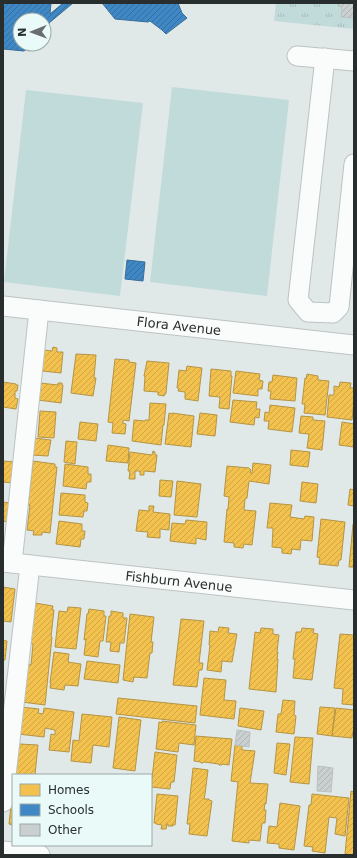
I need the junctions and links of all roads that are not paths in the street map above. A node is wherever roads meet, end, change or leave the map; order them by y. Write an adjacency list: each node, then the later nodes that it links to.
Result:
1 (297, 56): 2 (street)
2 (325, 58): 3 (street); 7 (street)
3 (354, 61)
4 (354, 164): 7 (street)
5 (3, 306): 6 (street, Flora Avenue)
6 (39, 310): 8 (street, Flora Avenue); 10 (street)
7 (308, 312): 8 (street)
8 (304, 339): 9 (street, Flora Avenue)
9 (354, 345)
10 (7, 563): 11 (street, Fishburn Avenue)
11 (30, 565): 12 (street, Fishburn Avenue); 13 (street)
12 (354, 600)
13 (3, 802)
14 (3, 851): 15 (street)
15 (40, 855)

